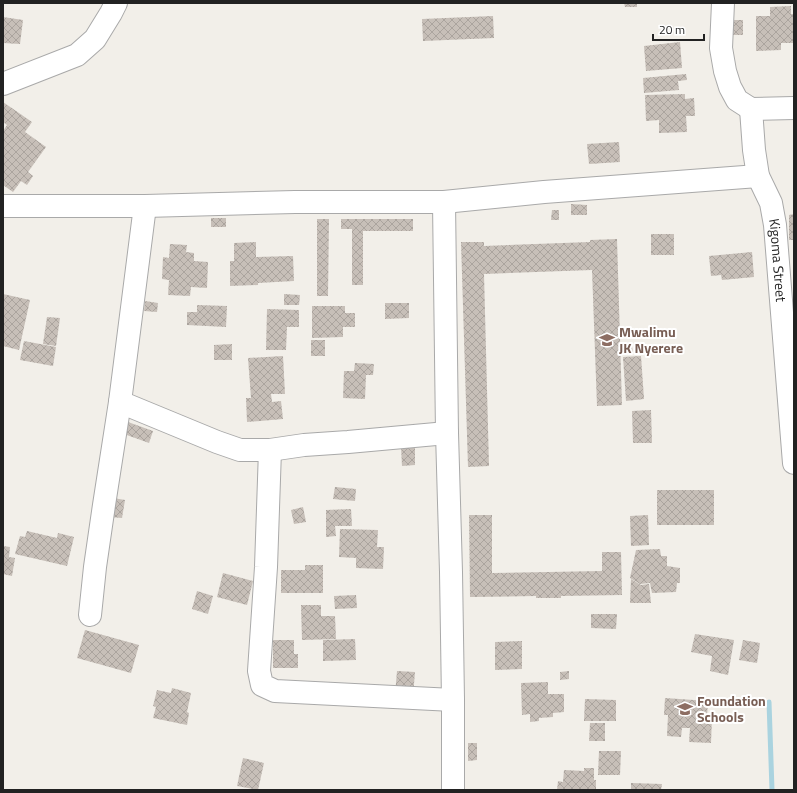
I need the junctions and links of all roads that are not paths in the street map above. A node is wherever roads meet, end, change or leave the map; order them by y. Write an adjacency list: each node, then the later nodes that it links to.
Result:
1 (116, 3): 3 (street)
2 (723, 3): 5 (street)
3 (3, 84)
4 (794, 108): 5 (street)
5 (751, 109): 6 (street, Kigoma Street)
6 (758, 176): 7 (street); 13 (street, Kigoma Street)
7 (444, 202): 9 (street); 11 (street)
8 (3, 206): 9 (street)
9 (145, 206): 10 (street)
10 (120, 402): 12 (street); 14 (street)
11 (447, 434): 12 (street); 15 (street)
12 (270, 450): 15 (street)
13 (794, 463)
14 (90, 615)
15 (453, 700): 16 (street)
16 (453, 790)

